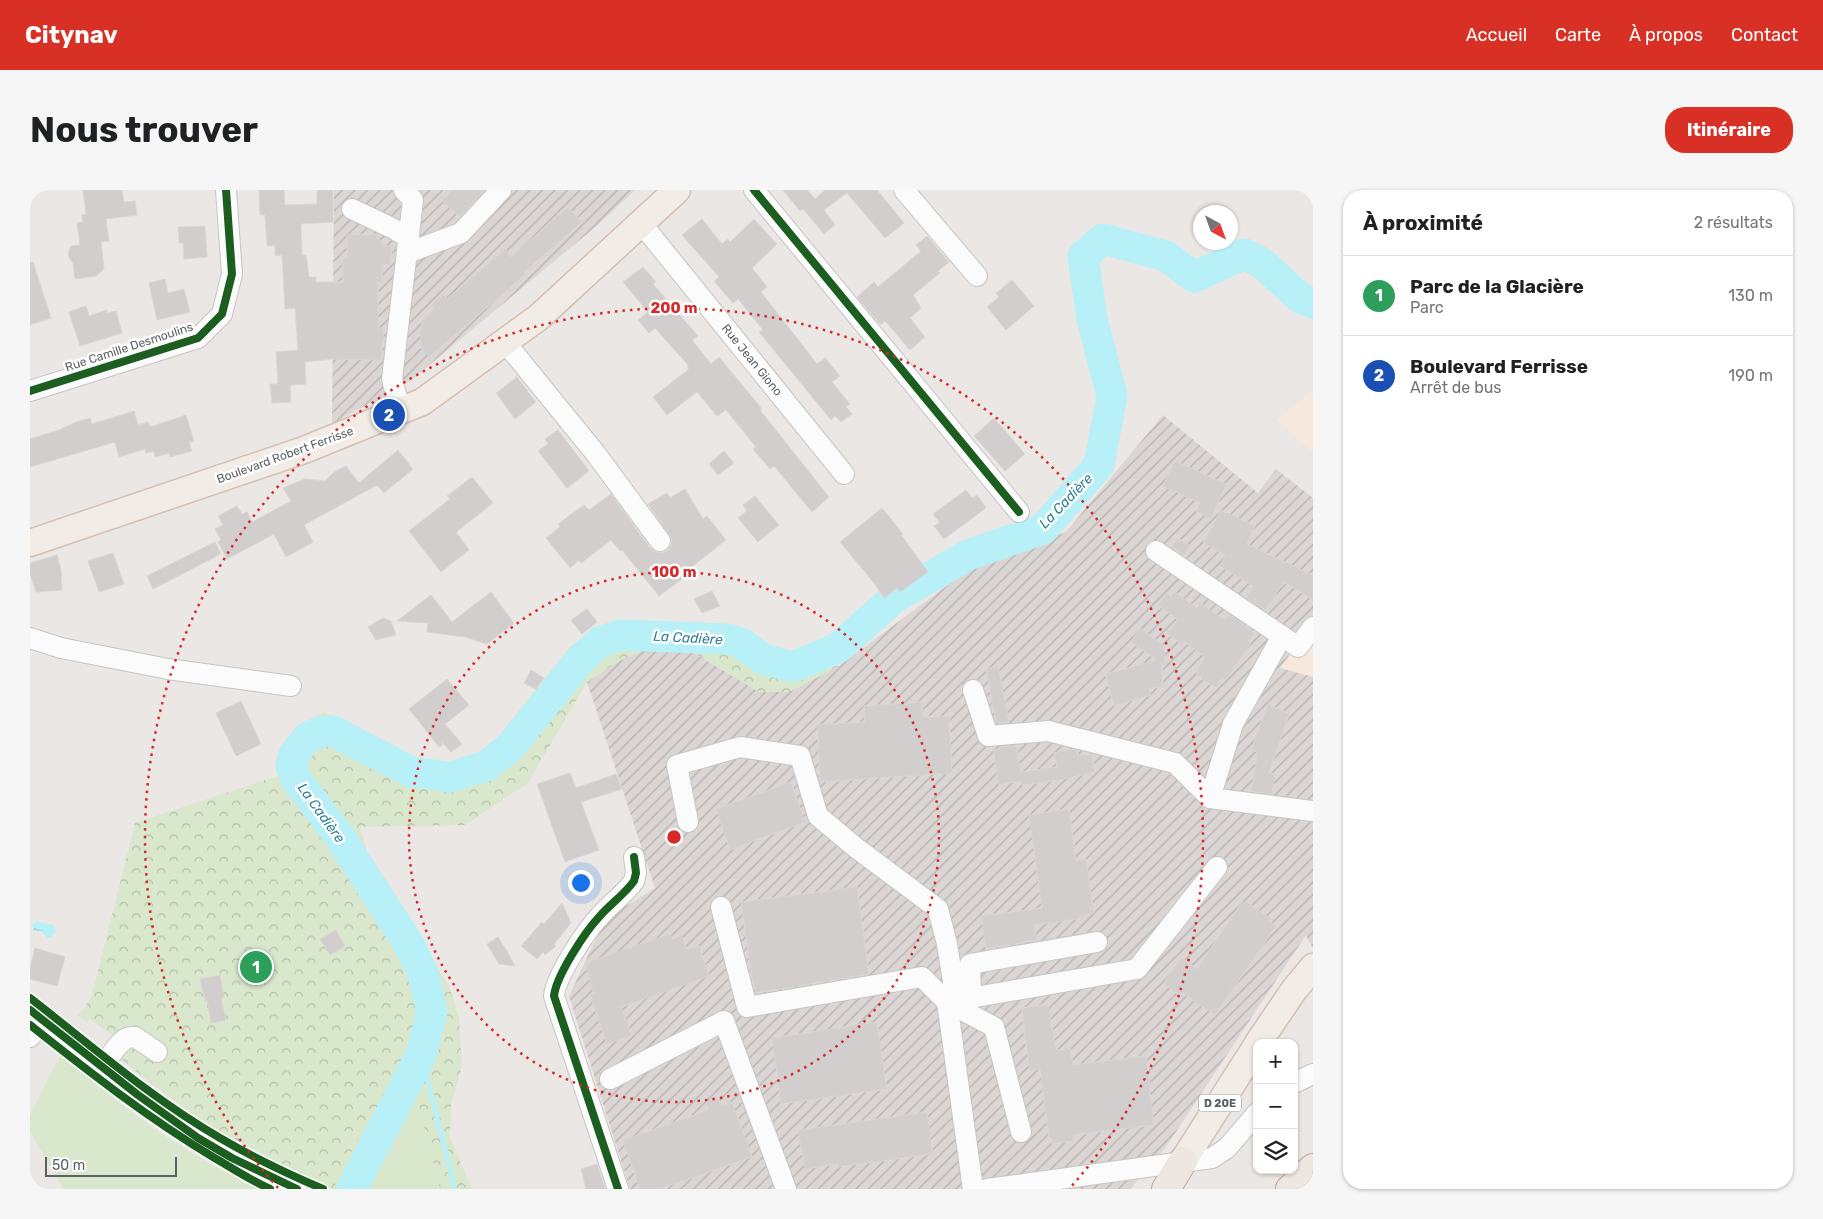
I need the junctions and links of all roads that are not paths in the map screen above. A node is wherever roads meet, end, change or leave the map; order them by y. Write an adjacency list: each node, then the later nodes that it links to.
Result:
1 (226, 190): 12 (street, Rue Camille Desmoulins)
2 (404, 190): 9 (street)
3 (501, 190): 9 (street)
4 (677, 190): 8 (main road, Boulevard Robert Ferrisse)
5 (754, 190): 15 (street)
6 (904, 190): 10 (street)
7 (352, 210): 9 (street)
8 (641, 223): 11 (main road, Boulevard Robert Ferrisse); 14 (street, Rue Jean Giono)
9 (408, 245): 13 (street)
10 (977, 276)
11 (505, 342): 13 (main road, Boulevard Robert Ferrisse); 16 (street)
12 (30, 391)
13 (400, 410): 17 (main road, Boulevard Robert Ferrisse)
14 (844, 474)
15 (1019, 512)
16 (660, 541)
17 (30, 543)
18 (1156, 551): 20 (street)
19 (1313, 627): 20 (street)
20 (1282, 636): 24 (street)
21 (30, 638): 22 (street)
22 (291, 686)
23 (973, 690): 24 (street)
24 (1210, 798): 25 (street)
25 (1313, 811)
26 (688, 822): 32 (street)
27 (634, 857): 48 (street)
28 (1216, 867): 32 (street)
29 (721, 907): 32 (street)
30 (1097, 942): 32 (street)
31 (1313, 968): 35 (main road, D 20E)
32 (958, 1000): 43 (street); 50 (street)
33 (37, 1016): 34 (street); 38 (street)
34 (30, 1037)
35 (1260, 1039)
36 (1253, 1050): 44 (main road, D 20E)
37 (157, 1052): 38 (street)
38 (103, 1068): 47 (street)
39 (1313, 1074): 41 (street)
40 (610, 1079): 49 (street)
41 (1298, 1081)
42 (1253, 1118): 44 (street, D 20E)
43 (1021, 1132)
44 (1183, 1161): 51 (street); 52 (highway, D 20E)
45 (1313, 1168): 53 (highway)
46 (1313, 1185): 54 (main road)
47 (297, 1189)
48 (618, 1189)
49 (786, 1189)
50 (973, 1189)
51 (987, 1189)
52 (1166, 1189)
53 (1290, 1189)
54 (1309, 1189)

